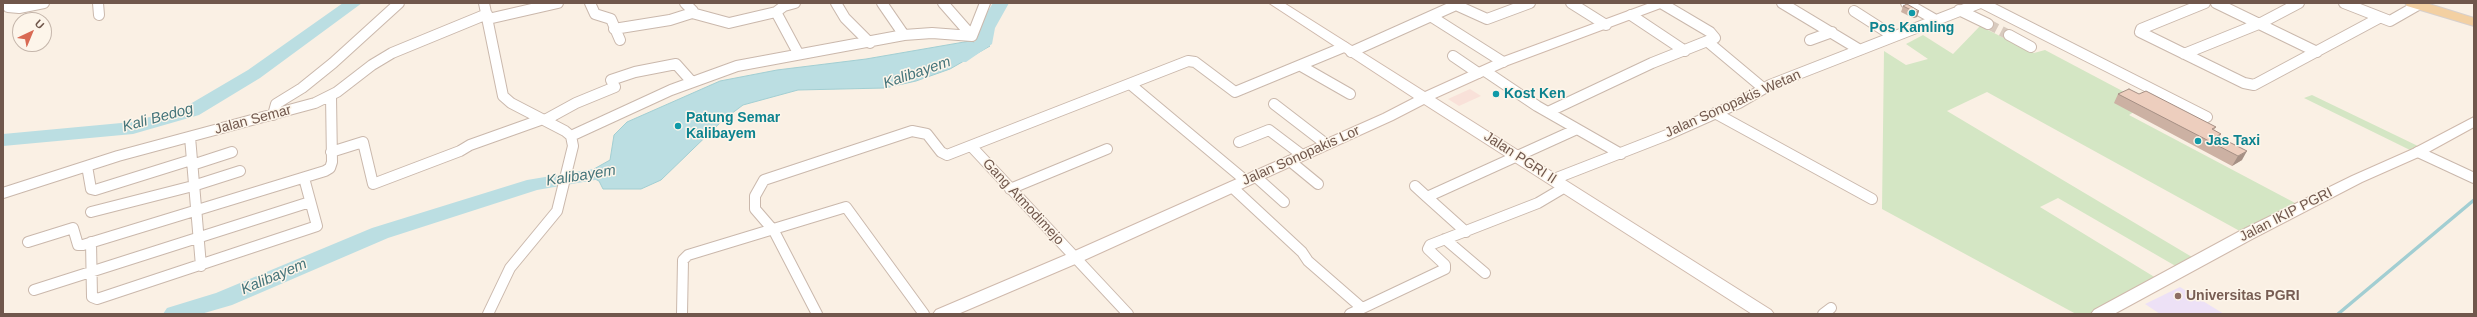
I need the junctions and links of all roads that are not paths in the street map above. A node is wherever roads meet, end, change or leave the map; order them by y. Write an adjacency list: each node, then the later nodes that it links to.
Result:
1 (6, 3): 2 (street)
2 (44, 3)
3 (98, 3): 31 (street)
4 (399, 3): 72 (street)
5 (484, 3): 33 (street)
6 (558, 3): 33 (street, Jalan Semar)
7 (590, 3): 42 (street)
8 (685, 3): 30 (street)
9 (795, 3): 25 (street)
10 (836, 3): 51 (street)
11 (882, 3): 44 (street)
12 (943, 3): 46 (street)
13 (985, 3): 46 (street)
14 (1275, 3): 53 (street, Jalan PGRI II)
15 (1530, 3): 34 (street)
16 (1571, 3): 41 (street)
17 (1661, 3): 32 (street, Jalan Sonopakis Lor); 49 (street)
18 (1782, 3): 43 (street)
19 (1906, 3): 37 (street)
20 (1978, 3): 27 (street, Jalan Sonopakis Wetan); 73 (street)
21 (2206, 3): 58 (street)
22 (2216, 3): 38 (street)
23 (2299, 3): 38 (street)
24 (2344, 3): 35 (street)
25 (783, 4): 29 (street)
26 (2419, 4): 35 (street); 36 (main road); 39 (main road)
27 (1959, 10): 37 (street, Jalan Sonopakis Wetan); 40 (street)
28 (1854, 11): 47 (street)
29 (776, 12): 30 (street); 57 (street)
30 (692, 13): 42 (street)
31 (99, 15)
32 (1632, 15): 41 (street, Jalan Sonopakis Lor); 55 (street)
33 (488, 16): 67 (street, Jalan Semar); 74 (street)
34 (1432, 16): 53 (street); 60 (street)
35 (2379, 18): 56 (street)
36 (2474, 18)
37 (1934, 19): 47 (street, Jalan Sonopakis Wetan)
38 (2261, 22): 56 (street); 58 (street)
39 (2474, 22)
40 (1988, 24)
41 (1606, 25): 60 (street, Jalan Sonopakis Lor)
42 (614, 29): 48 (street)
43 (1832, 32): 50 (street); 54 (street)
44 (904, 34): 46 (street); 51 (street)
45 (2009, 35): 52 (street)
46 (972, 36)
47 (1893, 36): 54 (street, Jalan Sonopakis Wetan)
48 (620, 40)
49 (1711, 40): 55 (street); 65 (street)
50 (1810, 40)
51 (870, 43): 57 (street)
52 (2031, 47)
53 (1347, 49): 61 (street); 68 (street, Jalan PGRI II)
54 (1860, 50): 65 (street, Jalan Sonopakis Wetan)
55 (1685, 51): 70 (street)
56 (2317, 52): 58 (street)
57 (798, 53): 63 (street)
58 (2184, 54)
59 (1453, 56): 62 (street)
60 (1503, 62): 62 (street, Jalan Sonopakis Lor)
61 (1301, 66): 64 (street); 66 (street)
62 (1482, 72): 68 (street, Jalan Sonopakis Lor); 70 (street)
63 (692, 82): 74 (street); 77 (street)
64 (1130, 84): 81 (street); 94 (street)
65 (1763, 88): 71 (street, Jalan Sonopakis Wetan)
66 (1350, 94)
67 (331, 96): 72 (street, Jalan Semar); 84 (street)
68 (1426, 97): 80 (street, Jalan Sonopakis Lor); 87 (street, Jalan PGRI II)
69 (1274, 104): 80 (street)
70 (1548, 112): 76 (street)
71 (1715, 113): 86 (street, Jalan Sonopakis Wetan); 102 (street)
72 (273, 115): 78 (street, Jalan Semar)
73 (2207, 117)
74 (544, 119): 77 (street); 84 (street)
75 (2474, 121): 85 (street, Jalan IKIP PGRI)
76 (1577, 129): 86 (street); 87 (street)
77 (571, 136): 119 (street)
78 (190, 137): 89 (street); 90 (street, Jalan Semar)
79 (1239, 142): 88 (street)
80 (1326, 144): 88 (street, Jalan Sonopakis Lor)
81 (970, 146): 99 (street, Gang Atmodimejo); 107 (street)
82 (1107, 149): 99 (street)
83 (232, 152): 89 (street)
84 (331, 152): 92 (street)
85 (2418, 152): 93 (street); 127 (street, Jalan IKIP PGRI)
86 (1621, 154): 95 (street, Jalan Sonopakis Wetan)
87 (1518, 156): 95 (street, Jalan PGRI II); 101 (street)
88 (1296, 158): 94 (street, Jalan Sonopakis Lor); 96 (street)
89 (191, 162): 90 (street); 97 (street)
90 (87, 166): 100 (street, Jalan Semar)
91 (240, 171): 97 (street)
92 (304, 178): 103 (street); 105 (street)
93 (2474, 178)
94 (1244, 181): 104 (street); 113 (street, Jalan Sonopakis Lor); 118 (street)
95 (1559, 183): 108 (street, Jalan Sonopakis Wetan); 126 (street, Jalan PGRI II)
96 (1318, 184)
97 (193, 186): 105 (street); 106 (street)
98 (1415, 186): 101 (street)
99 (1010, 189): 113 (street, Gang Atmodimejo)
100 (3, 193)
101 (1427, 197): 108 (street)
102 (1872, 199)
103 (310, 202): 109 (street); 114 (street)
104 (1284, 202)
105 (195, 210): 109 (street); 112 (street)
106 (91, 212)
107 (774, 231): 120 (street); 121 (street); 122 (street)
108 (1466, 232): 110 (street, Jalan Sonopakis Wetan)
109 (199, 238): 114 (street); 115 (street)
110 (1445, 239): 116 (street); 118 (street, Jalan Sonopakis Wetan)
111 (28, 242): 112 (street)
112 (91, 242): 115 (street)
113 (1074, 258): 123 (street, Jalan Sonopakis Lor); 124 (street, Gang Atmodimejo)
114 (201, 266): 115 (street)
115 (90, 272): 117 (street)
116 (1485, 273)
117 (34, 290)
118 (1362, 308): 125 (street)
119 (488, 314)
120 (682, 314)
121 (817, 314)
122 (924, 314)
123 (942, 314)
124 (1128, 314)
125 (1350, 314)
126 (1765, 314)
127 (2100, 314)

